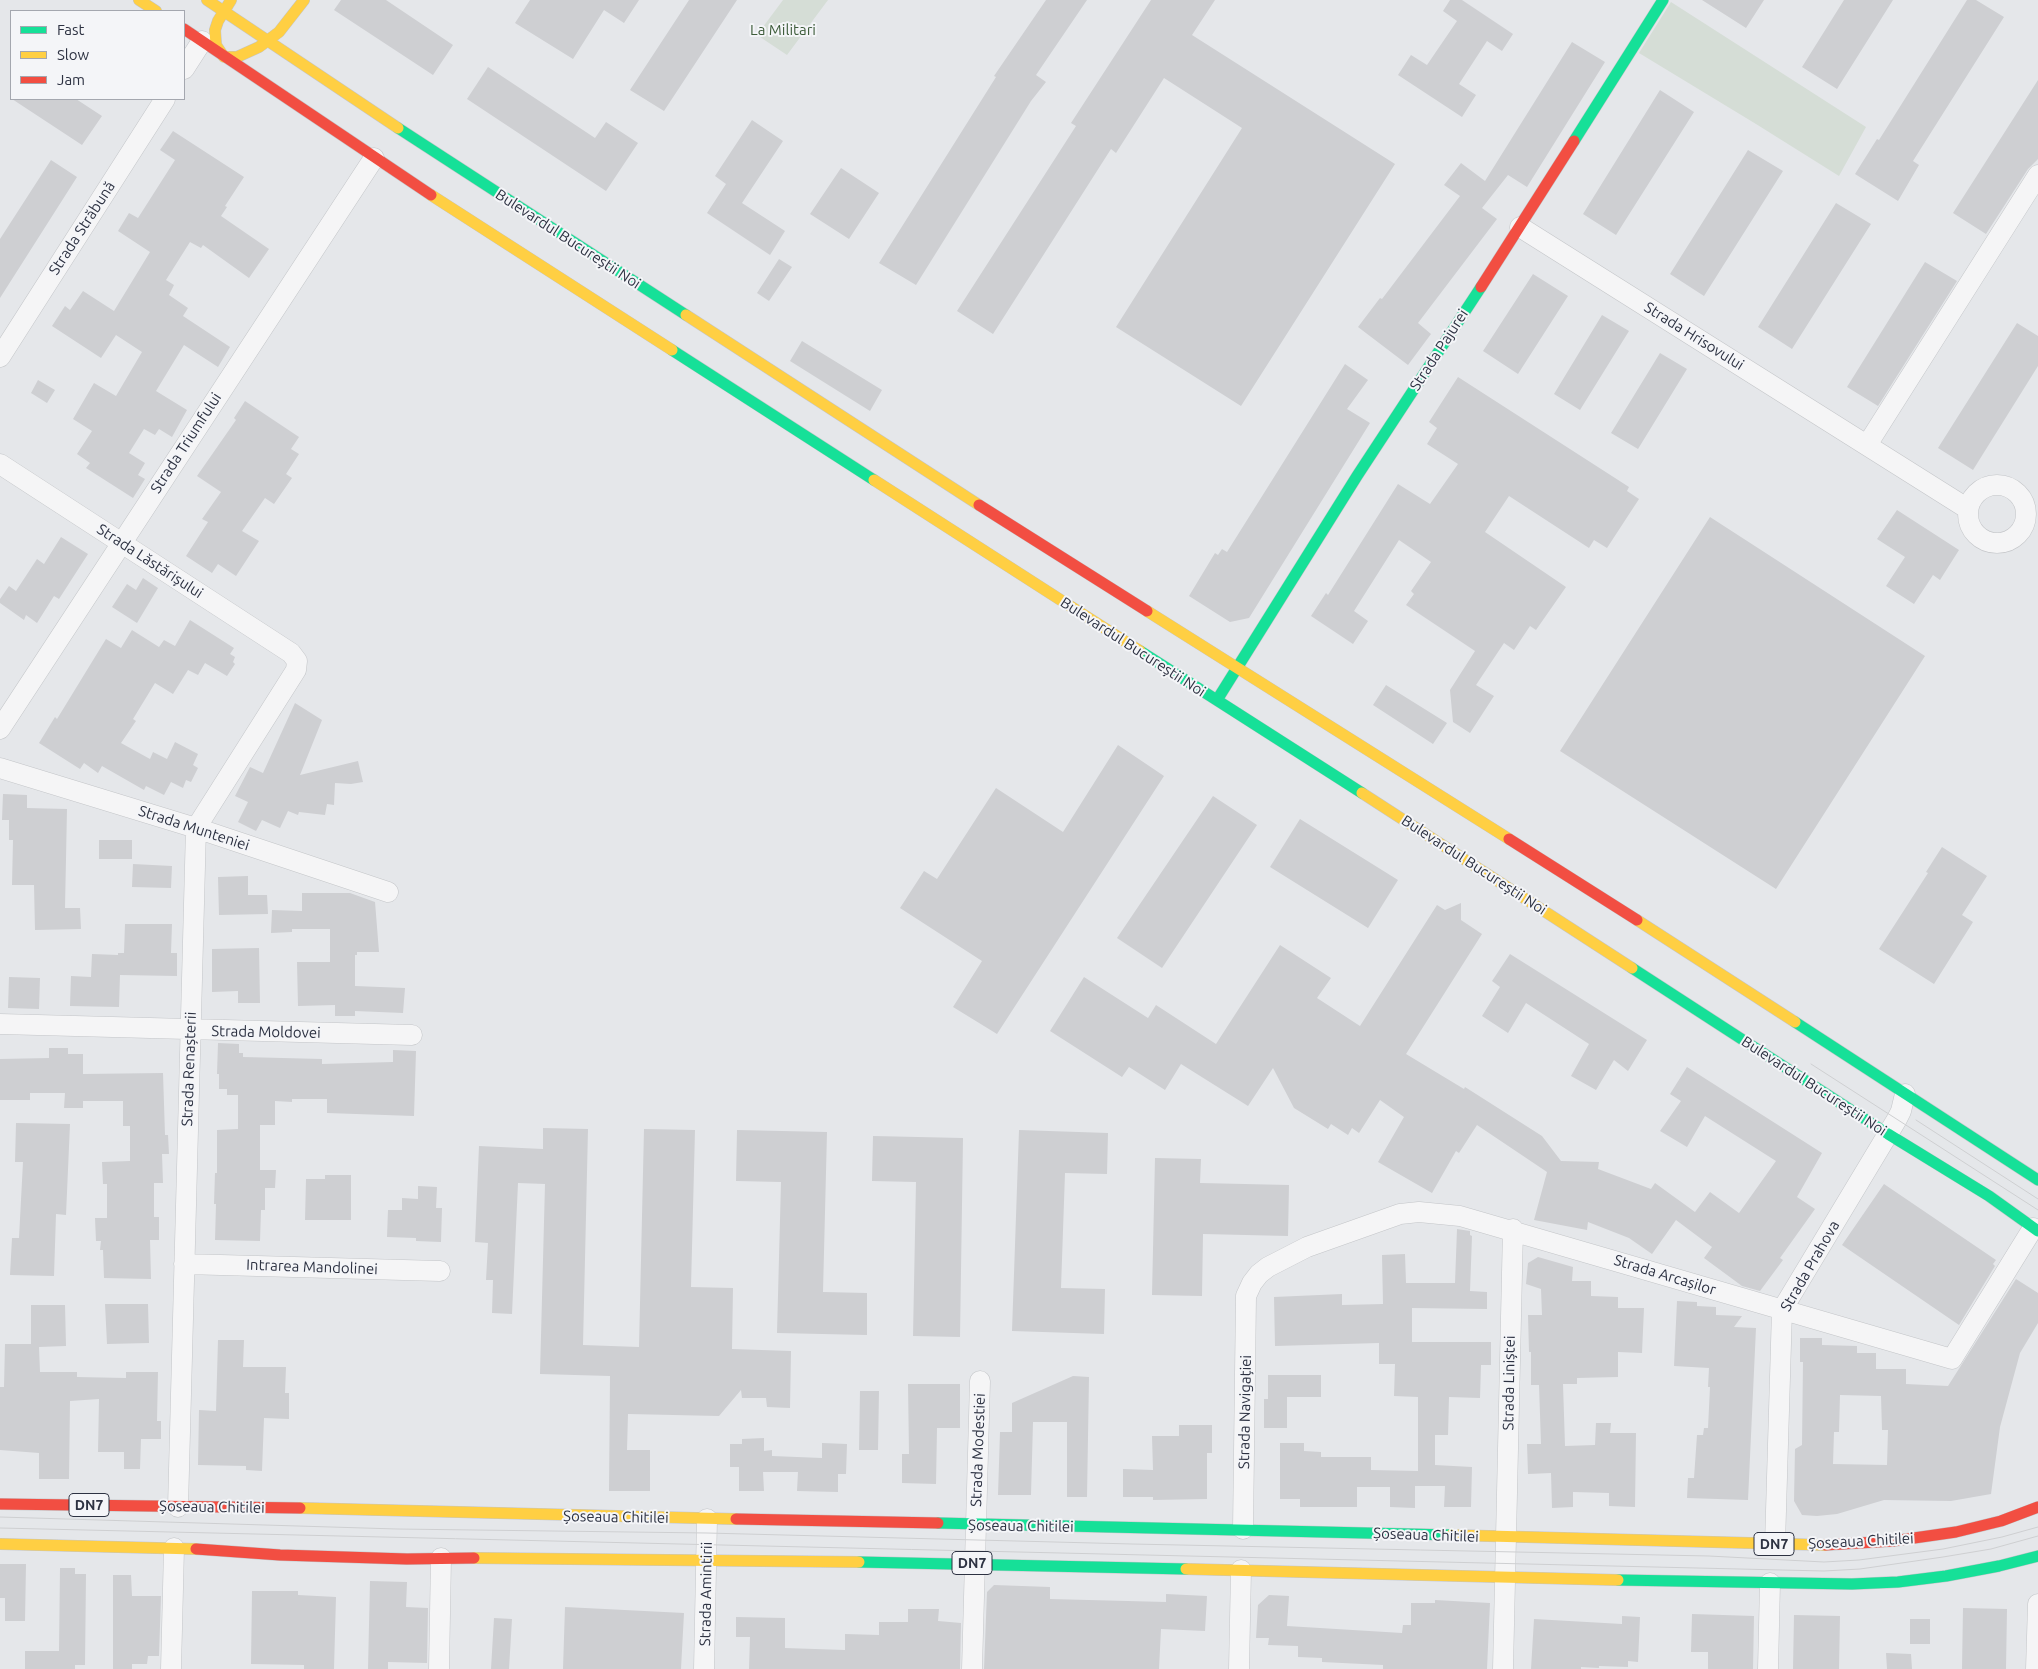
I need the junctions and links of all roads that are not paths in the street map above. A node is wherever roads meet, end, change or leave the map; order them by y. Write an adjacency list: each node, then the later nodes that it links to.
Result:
1 (139, 0): 6 (main road)
2 (207, 0): 7 (main road, Bulevardul Bucureștii Noi)
3 (231, 0): 7 (main road)
4 (304, 0): 10 (main road)
5 (1663, 0): 16 (main road, Strada Pajurei)
6 (154, 10)
7 (224, 12): 10 (main road, Bulevardul Bucureștii Noi); 11 (main road)
8 (185, 30): 9 (main road, Bulevardul Bucureștii Noi)
9 (202, 41): 11 (main road, Bulevardul Bucureștii Noi); 12 (street)
10 (267, 41): 11 (main road); 20 (main road, Bulevardul Bucureștii Noi)
11 (224, 57): 14 (main road, Bulevardul Bucureștii Noi)
12 (185, 67)
13 (164, 100): 17 (street, Strada Străbună)
14 (374, 158): 21 (main road, Bulevardul Bucureștii Noi); 23 (street, Strada Triumfului)
15 (2038, 175): 18 (street)
16 (1520, 227): 18 (street, Strada Hrisovului); 24 (main road, Strada Pajurei)
17 (0, 357)
18 (1867, 445): 22 (street, Strada Hrisovului)
19 (0, 464): 23 (street, Strada Lăstărișului)
20 (932, 475): 21 (main road); 24 (main road, Bulevardul Bucureștii Noi)
21 (909, 502): 25 (main road, Bulevardul Bucureștii Noi)
22 (1968, 509)
23 (121, 542): 26 (street, Strada Triumfului); 28 (street, Strada Lăstărișului)
24 (1237, 667): 25 (main road, Strada Pajurei); 33 (main road, Bulevardul Bucureștii Noi)
25 (1217, 700): 34 (main road, Bulevardul Bucureștii Noi)
26 (0, 729)
27 (0, 768): 28 (street, Strada Munteniei)
28 (196, 828): 29 (street, Strada Munteniei); 31 (street, Strada Renașterii)
29 (388, 892)
30 (0, 1024): 31 (street, Strada Moldovei)
31 (190, 1030): 32 (street, Strada Moldovei); 38 (street, Strada Renașterii)
32 (412, 1035)
33 (1905, 1094): 34 (street, Strada Prahova); 35 (main road, Bulevardul Bucureștii Noi)
34 (1888, 1134): 36 (main road, Bulevardul Bucureștii Noi); 41 (street, Strada Prahova)
35 (2038, 1180)
36 (2036, 1229): 41 (street, Strada Arcașilor)
37 (1513, 1230): 40 (street, Strada Arcașilor); 41 (street, Strada Arcașilor); 49 (street, Strada Liniștei)
38 (184, 1264): 39 (street, Intrarea Mandolinei); 44 (street, Strada Renașterii)
39 (440, 1271)
40 (1246, 1296): 48 (street, Strada Navigației)
41 (1782, 1310): 51 (street, Strada Prahova)
42 (980, 1381): 47 (street, Strada Modestiei)
43 (0, 1504): 44 (main road, Șoseaua Chitilei / DN7)
44 (178, 1507): 46 (main road, Șoseaua Chitilei / DN7)
45 (2038, 1507): 51 (main road, Șoseaua Chitilei / DN7)
46 (707, 1519): 47 (main road, Șoseaua Chitilei / DN7); 55 (street, Strada Amintirii)
47 (976, 1525): 48 (main road, Șoseaua Chitilei / DN7); 56 (street, Strada Modestiei)
48 (1243, 1529): 49 (main road, Șoseaua Chitilei / DN7)
49 (1506, 1537): 51 (main road, Șoseaua Chitilei / DN7); 58 (street, Strada Liniștei)
50 (0, 1544): 52 (main road, DN7)
51 (1774, 1544)
52 (174, 1548): 54 (main road, DN7); 61 (street)
53 (2038, 1556): 59 (main road, DN7)
54 (441, 1558): 55 (main road, DN7); 62 (street)
55 (706, 1560): 56 (main road, DN7); 63 (street, Strada Amintirii)
56 (975, 1563): 57 (main road, DN7); 64 (street, Strada Modestiei)
57 (1240, 1570): 58 (main road, DN7); 65 (street)
58 (1505, 1578): 59 (main road, DN7); 66 (street)
59 (1770, 1583): 67 (street)
60 (2038, 1604): 68 (street)
61 (171, 1669)
62 (439, 1669)
63 (704, 1669)
64 (972, 1669)
65 (1239, 1669)
66 (1503, 1669)
67 (1768, 1669)
68 (2036, 1669)

